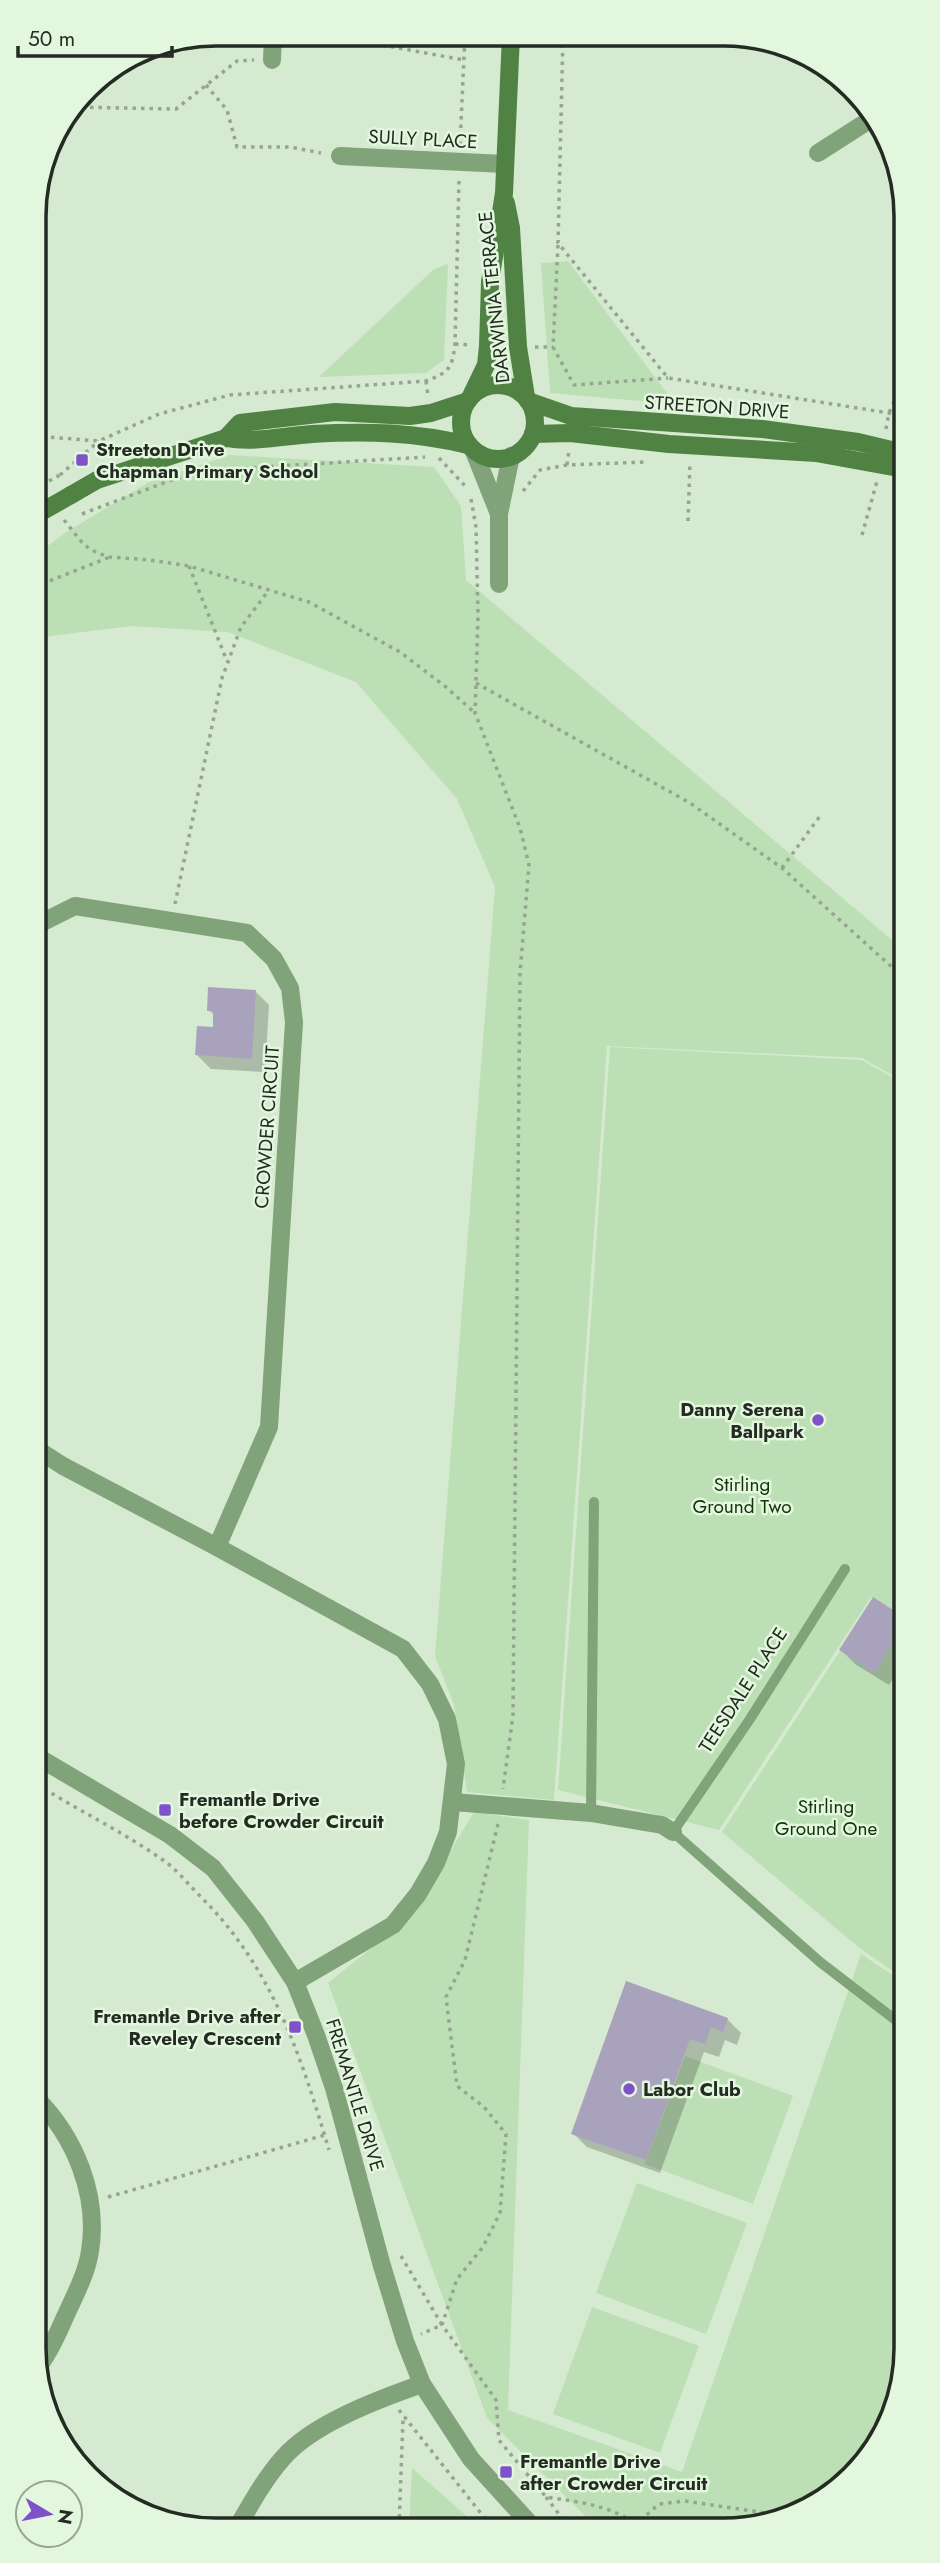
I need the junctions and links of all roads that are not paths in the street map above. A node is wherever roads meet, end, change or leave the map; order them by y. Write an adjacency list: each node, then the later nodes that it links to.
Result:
1 (273, 46): 3 (street)
2 (510, 46): 7 (main road, DARWINIA TERRACE)
3 (272, 60)
4 (866, 122): 5 (street)
5 (818, 153)
6 (341, 156): 7 (street, SULLY PLACE)
7 (504, 164): 8 (main road, DARWINIA TERRACE)
8 (504, 193): 9 (main road, DARWINIA TERRACE); 10 (main road, DARWINIA TERRACE)
9 (470, 398): 10 (main road); 12 (main road); 13 (main road)
10 (527, 399): 11 (main road); 14 (main road, STREETON DRIVE)
11 (533, 433): 15 (main road); 16 (main road, STREETON DRIVE)
12 (226, 438): 13 (main road); 17 (main road, bridge)
13 (471, 447): 15 (main road); 18 (street)
14 (894, 451)
15 (511, 456): 18 (street)
16 (894, 467)
17 (46, 509)
18 (499, 513): 19 (street)
19 (499, 584)
20 (46, 920): 23 (street, CROWDER CIRCUIT)
21 (46, 1455): 23 (street)
22 (594, 1502): 27 (lane)
23 (217, 1548): 26 (street)
24 (845, 1569): 28 (lane, TEESDALE PLACE)
25 (46, 1762): 29 (street, FREMANTLE DRIVE)
26 (453, 1802): 27 (street); 29 (street)
27 (591, 1813): 28 (street)
28 (673, 1832): 30 (lane)
29 (295, 1982): 33 (street, FREMANTLE DRIVE)
30 (894, 2019)
31 (46, 2108): 32 (street)
32 (46, 2355)
33 (422, 2384): 34 (street); 35 (street, FREMANTLE DRIVE)
34 (243, 2518)
35 (525, 2518)

